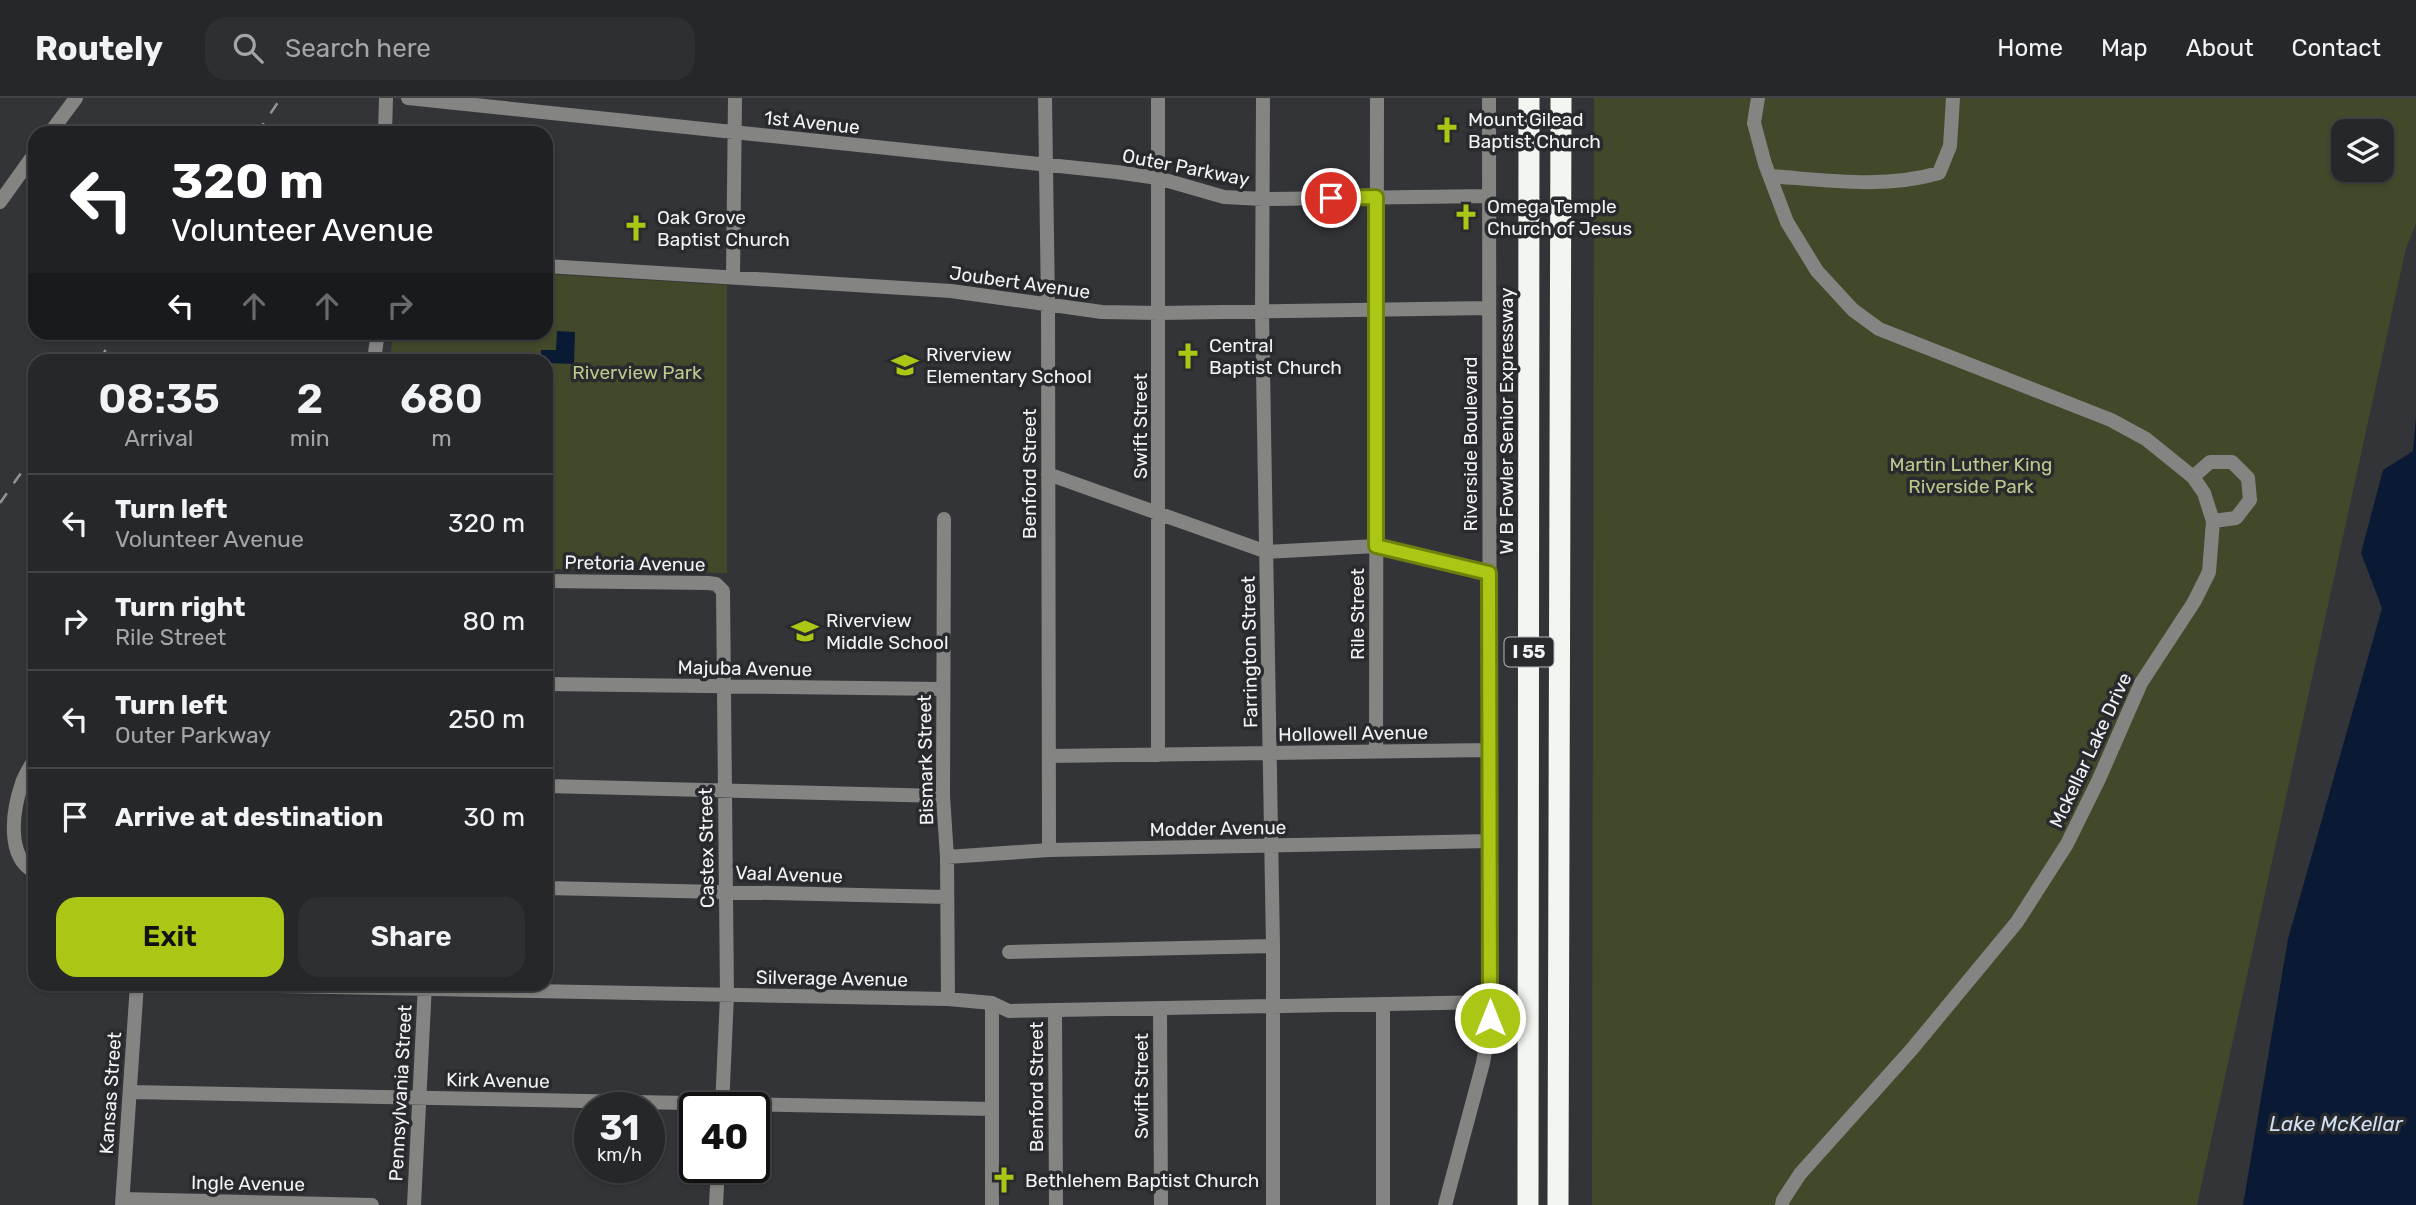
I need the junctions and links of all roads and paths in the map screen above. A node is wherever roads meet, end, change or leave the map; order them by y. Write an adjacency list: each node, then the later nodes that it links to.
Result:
1 (76, 98): 14 (street)
2 (386, 98): 15 (street)
3 (408, 98): 16 (street, 1st Avenue)
4 (735, 98): 16 (street)
5 (1045, 98): 18 (street, Benford Street)
6 (1158, 98): 20 (street, Swift Street)
7 (1263, 98): 23 (street, Farrington Street)
8 (1377, 98): 22 (street, Rile Street)
9 (1489, 98): 21 (street, Riverside Boulevard)
10 (1529, 98): 92 (highway, W B Fowler Senior Expressway / I 55)
11 (1561, 98): 93 (highway, I 55)
12 (1758, 98): 19 (street, Mckellar Lake Drive)
13 (1953, 98): 19 (street)
14 (55, 126)
15 (385, 126)
16 (735, 134): 18 (street, 1st Avenue); 26 (street)
17 (28, 163): 24 (street)
18 (1045, 165): 20 (street, Outer Parkway); 27 (street, Benford Street)
19 (1770, 176): 33 (street, Mckellar Lake Drive)
20 (1158, 178): 23 (street, Outer Parkway); 31 (street, Swift Street)
21 (1489, 196): 22 (street, Outer Parkway); 28 (street, Riverside Boulevard)
22 (1376, 197): 23 (street, Outer Parkway); 29 (street, Rile Street)
23 (1264, 200): 30 (street, Farrington Street)
24 (0, 202)
25 (553, 266): 26 (street, Joubert Avenue)
26 (733, 277): 27 (street, Joubert Avenue)
27 (1048, 305): 31 (street, Joubert Avenue); 32 (street, Benford Street)
28 (1489, 308): 29 (street, Joubert Avenue); 39 (street, Riverside Boulevard)
29 (1376, 310): 30 (street, Joubert Avenue); 37 (street, Rile Street)
30 (1262, 312): 31 (street, Joubert Avenue); 38 (street, Farrington Street)
31 (1159, 313): 34 (street, Swift Street)
32 (1048, 474): 34 (street); 49 (street, Benford Street)
33 (2193, 477): 36 (street, Mckellar Lake Drive); 36 (street)
34 (1159, 513): 38 (street); 48 (street, Swift Street)
35 (944, 519): 44 (street, Bismark Street)
36 (2213, 521): 94 (street, Mckellar Lake Drive)
37 (1376, 546): 38 (street); 39 (street); 46 (street, Rile Street)
38 (1267, 552): 47 (street, Farrington Street)
39 (1489, 573): 45 (street, Riverside Boulevard)
40 (553, 581): 41 (street, Pretoria Avenue)
41 (721, 588): 43 (street, Castex Street)
42 (553, 684): 43 (street, Majuba Avenue)
43 (724, 687): 44 (street, Majuba Avenue); 52 (street, Castex Street)
44 (943, 689): 53 (street, Bismark Street)
45 (1489, 750): 46 (street, Hollowell Avenue); 54 (street, Riverside Boulevard)
46 (1376, 751): 47 (street, Hollowell Avenue)
47 (1269, 753): 48 (street, Hollowell Avenue); 55 (street, Farrington Street)
48 (1158, 755): 49 (street, Hollowell Avenue)
49 (1049, 756): 56 (street, Benford Street)
50 (28, 771): 58 (street)
51 (553, 786): 52 (street)
52 (725, 789): 53 (street); 60 (street, Castex Street)
53 (943, 796): 57 (street, Bismark Street)
54 (1490, 841): 55 (street, Modder Avenue); 69 (street, Riverside Boulevard)
55 (1272, 846): 56 (street, Modder Avenue); 62 (street, Farrington Street)
56 (1049, 850): 57 (street, Modder Avenue)
57 (947, 857): 61 (street, Bismark Street)
58 (28, 869)
59 (553, 888): 60 (street, Vaal Avenue)
60 (727, 891): 61 (street, Vaal Avenue); 67 (street, Castex Street)
61 (947, 897): 68 (street, Bismark Street)
62 (1273, 946): 63 (street); 72 (street, Farrington Street)
63 (1009, 952)
64 (553, 990): 67 (street, Silverage Avenue)
65 (137, 991): 75 (street, Kansas Street)
66 (425, 991): 77 (street, Pennsylvania Street)
67 (727, 995): 68 (street, Silverage Avenue); 76 (street, Castex Street)
68 (948, 999): 70 (street, Silverage Avenue)
69 (1491, 1002): 71 (street, Silverage Avenue); 91 (street, Riverside Boulevard)
70 (992, 1003): 74 (street, Silverage Avenue); 80 (street)
71 (1382, 1004): 72 (street, Silverage Avenue); 90 (street)
72 (1273, 1006): 73 (street, Silverage Avenue); 89 (street, Farrington Street)
73 (1160, 1009): 74 (street, Silverage Avenue); 88 (street, Swift Street)
74 (1055, 1011): 87 (street, Benford Street)
75 (130, 1091): 77 (street, Kirk Avenue); 82 (street, Kansas Street)
76 (723, 1092)
77 (420, 1098): 78 (street, Kirk Avenue); 84 (street, Pennsylvania Street)
78 (679, 1104)
79 (770, 1106): 80 (street, Kirk Avenue)
80 (992, 1109): 86 (street)
81 (717, 1183): 85 (street)
82 (122, 1202): 83 (street, Ingle Avenue)
83 (372, 1205)
84 (414, 1205)
85 (716, 1205)
86 (992, 1205)
87 (1056, 1205)
88 (1161, 1205)
89 (1273, 1205)
90 (1383, 1205)
91 (1446, 1205)
92 (1528, 1205)
93 (1558, 1205)
94 (1782, 1205)

